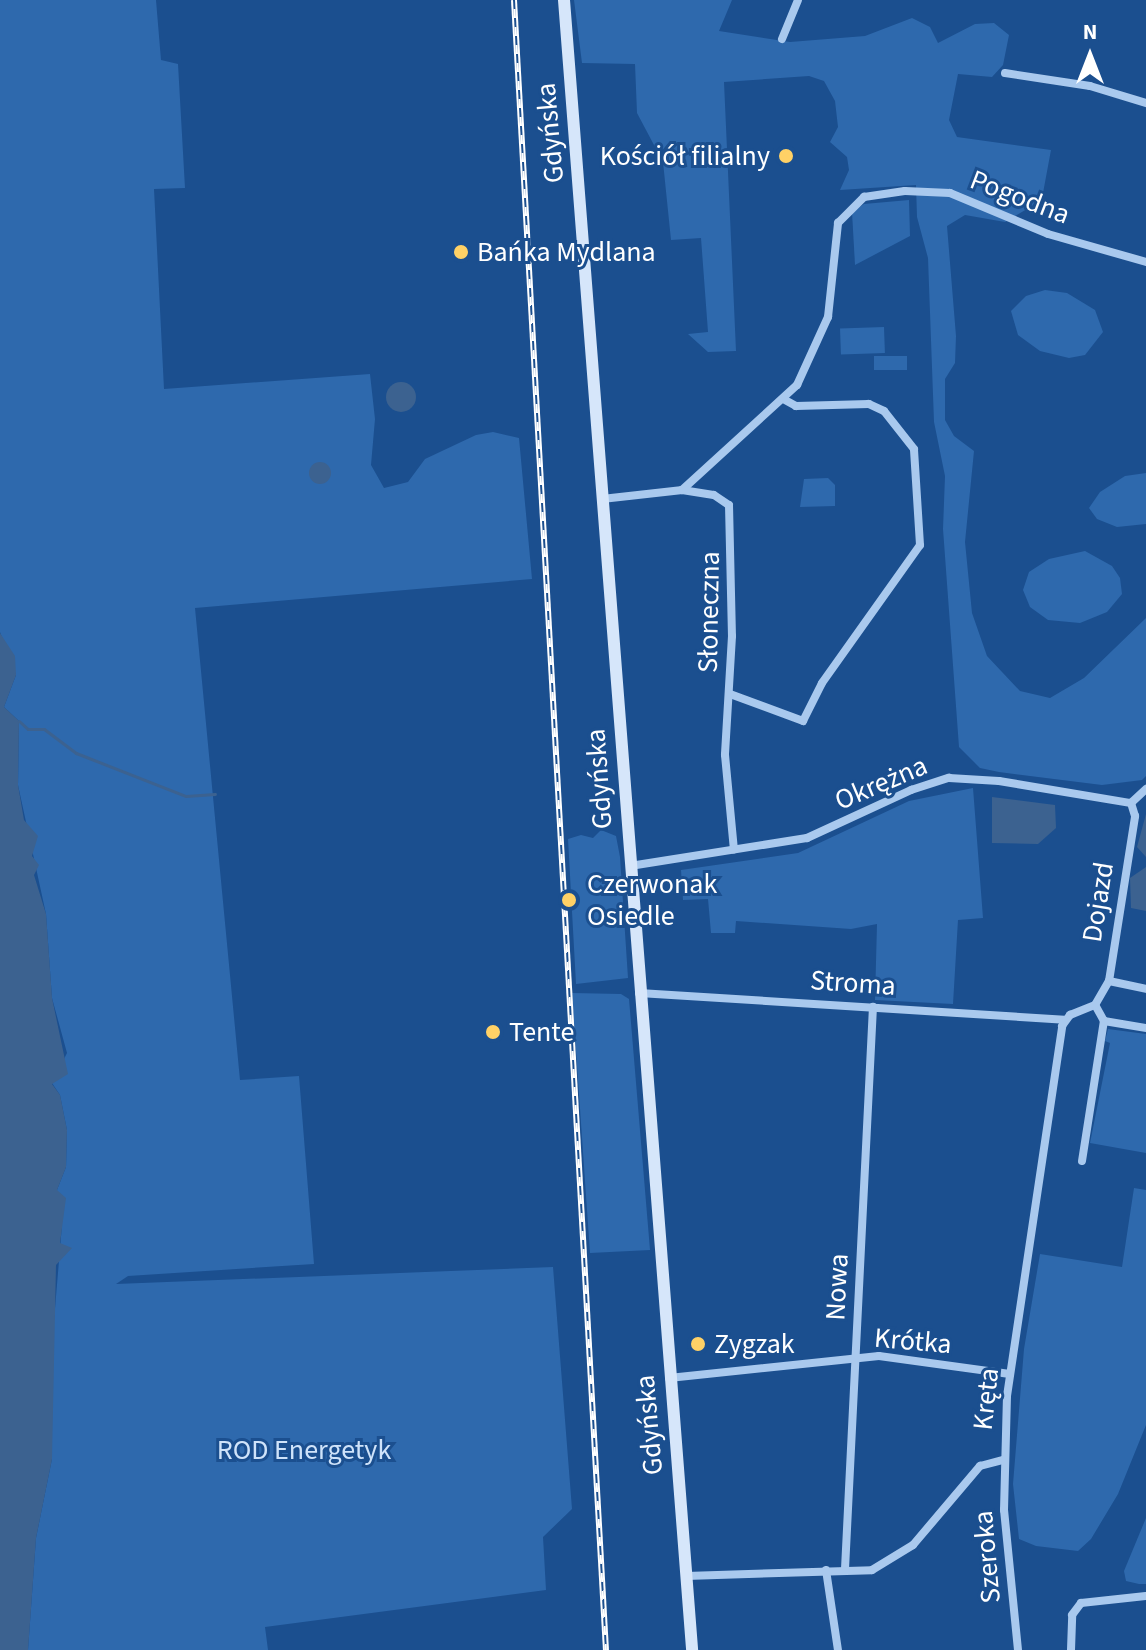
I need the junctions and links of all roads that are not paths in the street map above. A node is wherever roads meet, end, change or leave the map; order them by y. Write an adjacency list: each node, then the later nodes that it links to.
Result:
1 (564, 0): 9 (main road, Gdyńska)
2 (798, 0): 3 (street)
3 (782, 39)
4 (1005, 73): 5 (street)
5 (1146, 103)
6 (1146, 262): 7 (street, Pogodna)
7 (785, 400): 8 (street, Pogodna); 10 (street)
8 (682, 490): 9 (street, Słoneczna); 10 (street, Słoneczna)
9 (602, 499): 14 (main road, Gdyńska)
10 (730, 694): 13 (street, Słoneczna)
11 (1146, 789): 12 (street)
12 (1131, 803): 13 (street, Okrężna); 15 (street, Dojazd)
13 (734, 850): 14 (street, Okrężna)
14 (630, 866): 17 (main road, Gdyńska)
15 (1109, 981): 16 (street); 18 (street, Dojazd)
16 (1146, 989)
17 (639, 993): 19 (street, Stroma); 26 (main road, Gdyńska)
18 (1095, 1005): 20 (street); 21 (street)
19 (873, 1007): 20 (street, Stroma); 24 (street, Nowa)
20 (1064, 1020): 25 (street, Kręta)
21 (1104, 1021): 22 (street); 23 (street)
22 (1146, 1028)
23 (1082, 1161)
24 (856, 1358): 25 (street, Krótka); 26 (street, Krótka); 28 (street, Nowa)
25 (1010, 1374): 27 (street, Kręta)
26 (669, 1378): 30 (main road, Gdyńska)
27 (1003, 1460): 28 (street, Kręta); 34 (street, Szeroka)
28 (845, 1569): 29 (street, Kręta)
29 (826, 1570): 30 (street, Kręta); 33 (street)
30 (686, 1576): 32 (main road, Gdyńska)
31 (1146, 1596): 35 (street)
32 (692, 1650)
33 (838, 1650)
34 (1018, 1650)
35 (1071, 1650)

